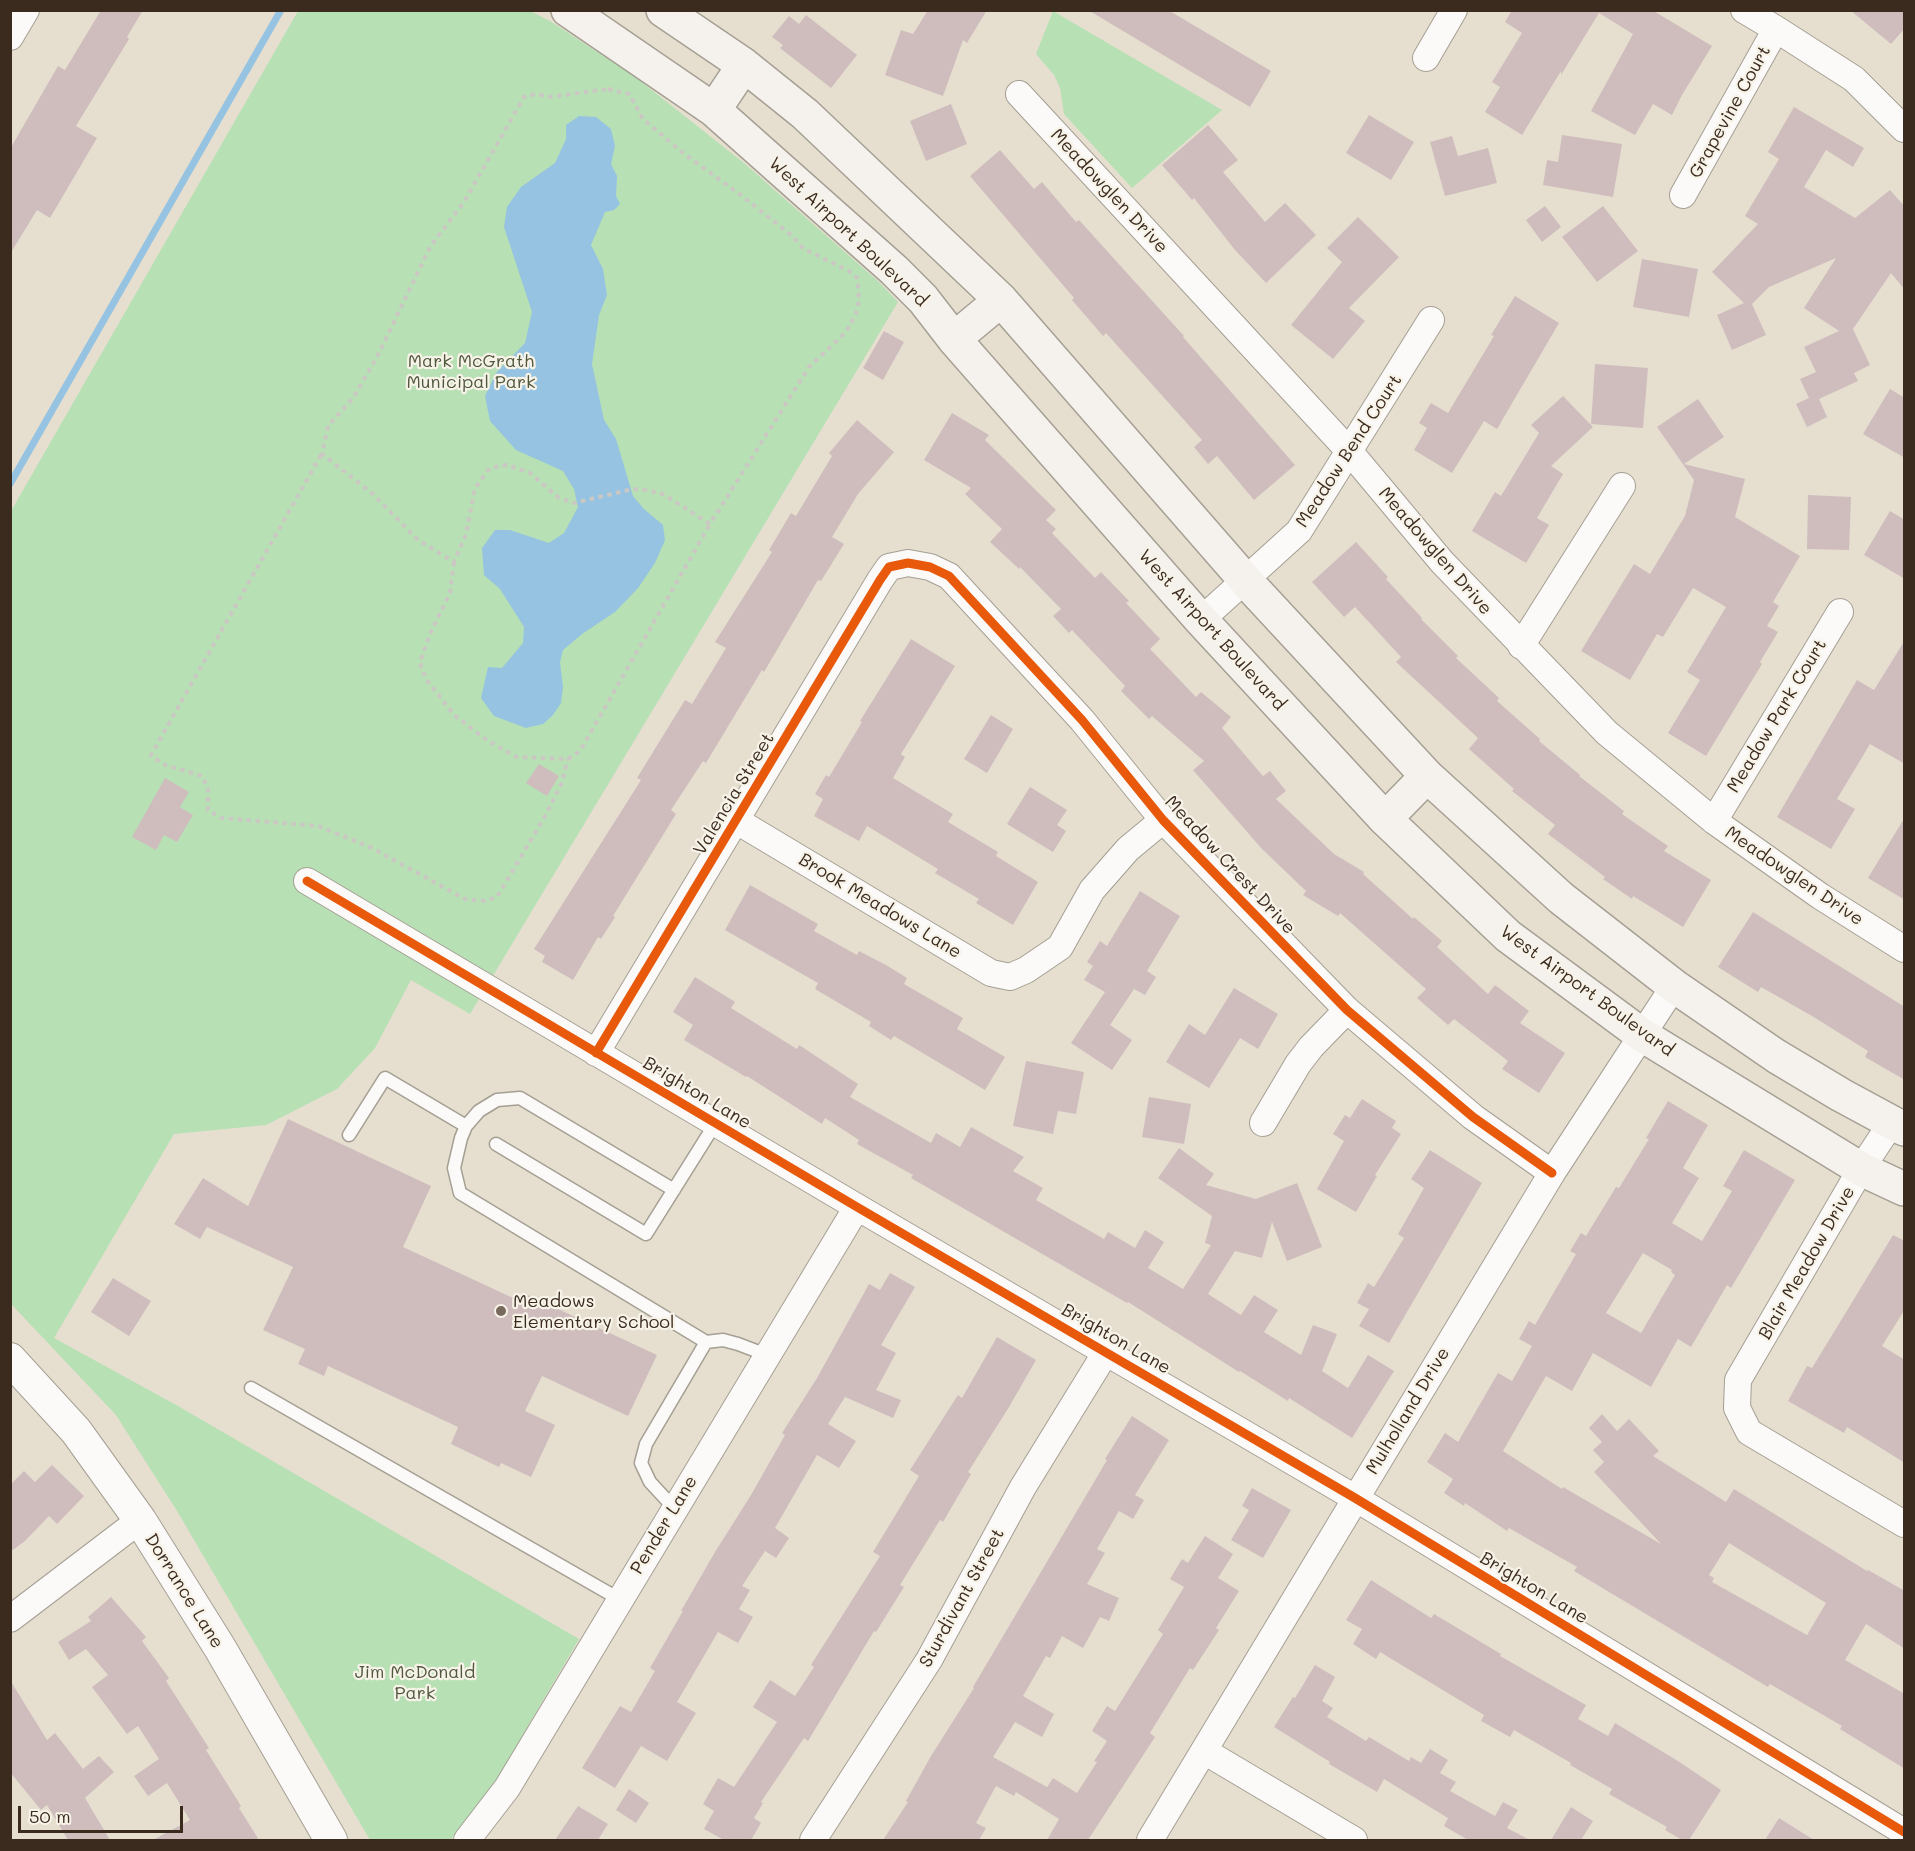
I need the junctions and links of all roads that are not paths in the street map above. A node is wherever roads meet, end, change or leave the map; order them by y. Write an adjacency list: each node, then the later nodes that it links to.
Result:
1 (26, 10): 7 (street)
2 (568, 10): 11 (main road, West Airport Boulevard)
3 (663, 10): 9 (main road)
4 (1454, 10): 8 (street)
5 (1744, 10): 6 (street)
6 (1776, 28): 12 (street); 13 (street, Grapevine Court)
7 (10, 38)
8 (1426, 58)
9 (744, 65): 11 (main road); 14 (main road)
10 (1019, 94): 17 (street, Meadowglen Drive)
11 (714, 110): 16 (main road, West Airport Boulevard)
12 (1905, 129)
13 (1683, 195)
14 (1001, 300): 16 (main road); 20 (main road)
15 (1431, 320): 17 (street, Meadow Bend Court)
16 (954, 339): 22 (main road, West Airport Boulevard)
17 (1350, 452): 20 (street, Meadow Bend Court); 23 (street, Meadowglen Drive)
18 (1622, 486): 23 (street)
19 (908, 563): 26 (street, Meadow Crest Drive); 27 (street, Valencia Street)
20 (1246, 581): 22 (street, Meadow Bend Court); 24 (main road)
21 (1840, 612): 28 (street, Meadow Park Court)
22 (1201, 620): 25 (main road, West Airport Boulevard)
23 (1521, 646): 28 (street, Meadowglen Drive)
24 (1427, 776): 25 (main road); 31 (main road)
25 (1385, 819): 33 (main road, West Airport Boulevard)
26 (1163, 820): 27 (street, Brook Meadows Lane); 32 (street, Meadow Crest Drive)
27 (737, 821): 34 (street, Valencia Street)
28 (1714, 821): 30 (street, Meadowglen Drive)
29 (307, 881): 34 (street, Brighton Lane)
30 (1905, 949)
31 (1674, 986): 33 (street, Mulholland Drive); 38 (main road)
32 (1347, 1010): 36 (street); 42 (street, Meadow Crest Drive)
33 (1642, 1035): 41 (main road, West Airport Boulevard); 42 (street, Mulholland Drive)
34 (596, 1053): 35 (street, Brighton Lane)
35 (715, 1124): 43 (lane); 45 (street, Brighton Lane)
36 (1263, 1124)
37 (466, 1126): 39 (lane); 43 (lane); 46 (lane)
38 (1898, 1126): 41 (street, Blair Meadow Drive)
39 (349, 1135)
40 (496, 1144): 43 (lane)
41 (1861, 1169): 44 (main road, West Airport Boulevard); 54 (street, Blair Meadow Drive)
42 (1552, 1173): 51 (street, Mulholland Drive)
43 (674, 1190)
44 (1905, 1190)
45 (856, 1207): 47 (street, Brighton Lane); 48 (street, Pender Lane)
46 (706, 1342): 48 (lane); 52 (lane)
47 (1106, 1352): 51 (street, Brighton Lane); 61 (street, Sturdivant Street)
48 (767, 1355): 52 (street, Pender Lane)
49 (10, 1359): 53 (street, Dorrance Lane)
50 (251, 1388): 55 (lane)
51 (1355, 1498): 57 (street, Mulholland Drive); 58 (street, Brighton Lane)
52 (674, 1508): 55 (street, Pender Lane)
53 (140, 1520): 56 (street); 59 (street, Dorrance Lane)
54 (1905, 1524)
55 (620, 1599): 60 (street, Pender Lane)
56 (10, 1619)
57 (1204, 1751): 62 (street, Mulholland Drive); 63 (street)
58 (1905, 1832)
59 (331, 1840)
60 (467, 1840)
61 (813, 1840)
62 (1150, 1840)
63 (1354, 1840)

